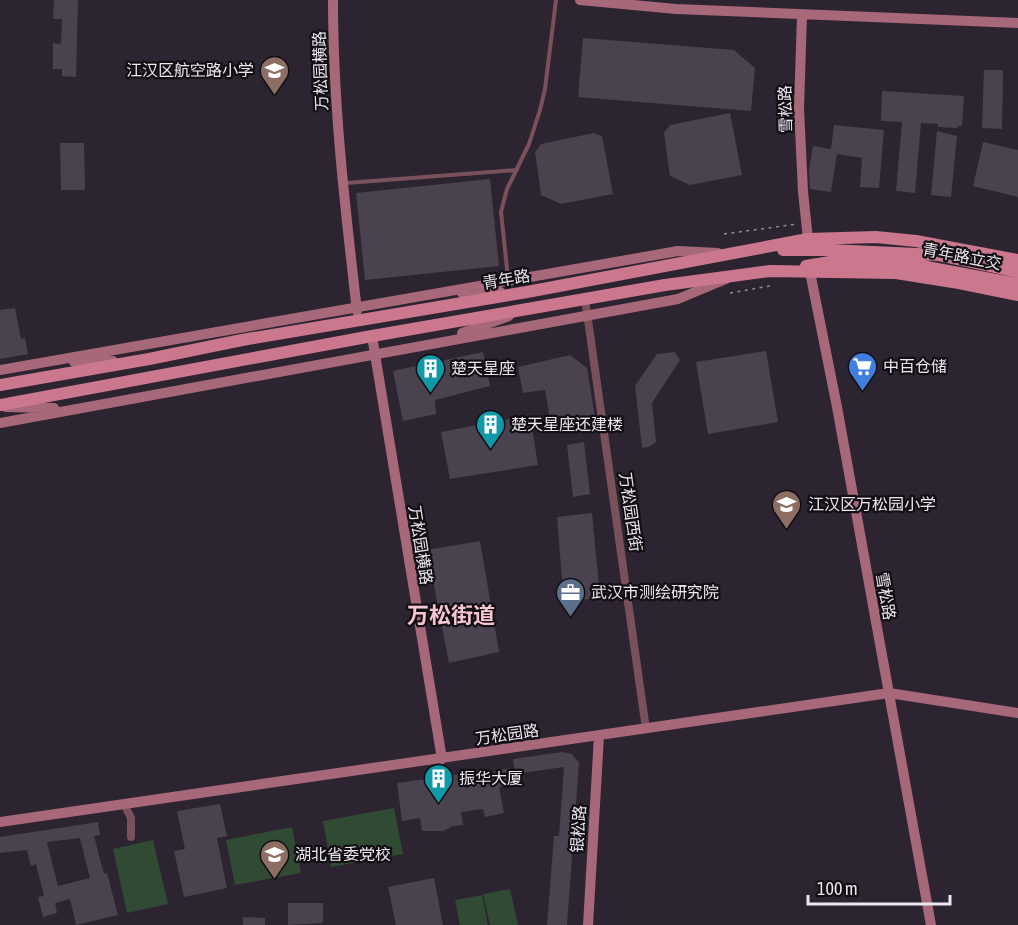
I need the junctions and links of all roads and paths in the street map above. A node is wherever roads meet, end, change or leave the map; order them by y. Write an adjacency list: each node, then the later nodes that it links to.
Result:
1 (333, 0): 7 (street, 万松园横路)
2 (556, 0): 6 (lane)
3 (580, 0): 4 (street)
4 (802, 15): 5 (street); 10 (street, 雪松路)
5 (1018, 23)
6 (517, 170): 7 (lane); 19 (lane)
7 (342, 183): 27 (street, 万松园横路)
8 (798, 224): 9 (path)
9 (724, 234)
10 (808, 239): 11 (main road, 青年路); 14 (main road, 青年路)
11 (758, 250): 12 (main road, 青年路); 13 (main road)
12 (734, 254): 19 (street); 22 (main road, 青年路)
13 (901, 257): 15 (main road); 17 (main road, 青年路立交); 20 (main road, 青年路立交)
14 (1018, 260)
15 (770, 271): 16 (main road, 青年路); 18 (main road, 青年路)
16 (810, 272): 25 (main road, 青年路); 41 (street, 雪松路)
17 (1018, 272)
18 (734, 276): 26 (main road, 青年路); 29 (street)
19 (508, 279): 24 (street)
20 (1018, 284)
21 (770, 286): 23 (path)
22 (527, 291): 24 (street); 30 (main road, 青年路)
23 (730, 293)
24 (426, 294): 27 (street)
25 (1018, 296)
26 (585, 299): 28 (main road, 青年路); 29 (street, 万松园西街)
27 (356, 307): 30 (street, 万松园横路); 35 (street)
28 (530, 308): 31 (main road, 青年路); 32 (street)
29 (588, 315): 32 (street); 43 (street, 万松园西街)
30 (358, 321): 34 (main road, 青年路)
31 (372, 336): 33 (street, 万松园横路); 38 (main road, 青年路)
32 (433, 343): 33 (street)
33 (374, 354): 39 (street); 45 (street, 万松园横路)
34 (140, 361): 35 (street); 37 (main road, 青年路)
35 (41, 363): 36 (street)
36 (0, 370)
37 (0, 385)
38 (0, 406): 39 (street)
39 (75, 409): 40 (street)
40 (0, 423)
41 (889, 693): 42 (street, 万松园路); 43 (street, 万松园路); 50 (street, 雪松路)
42 (1018, 713)
43 (646, 729): 44 (street, 万松园路)
44 (599, 736): 45 (street, 万松园路); 49 (street, 银松路)
45 (442, 759): 46 (street, 万松园路)
46 (124, 804): 47 (street, 万松园路); 48 (street)
47 (0, 822)
48 (131, 837)
49 (588, 925)
50 (931, 925)

